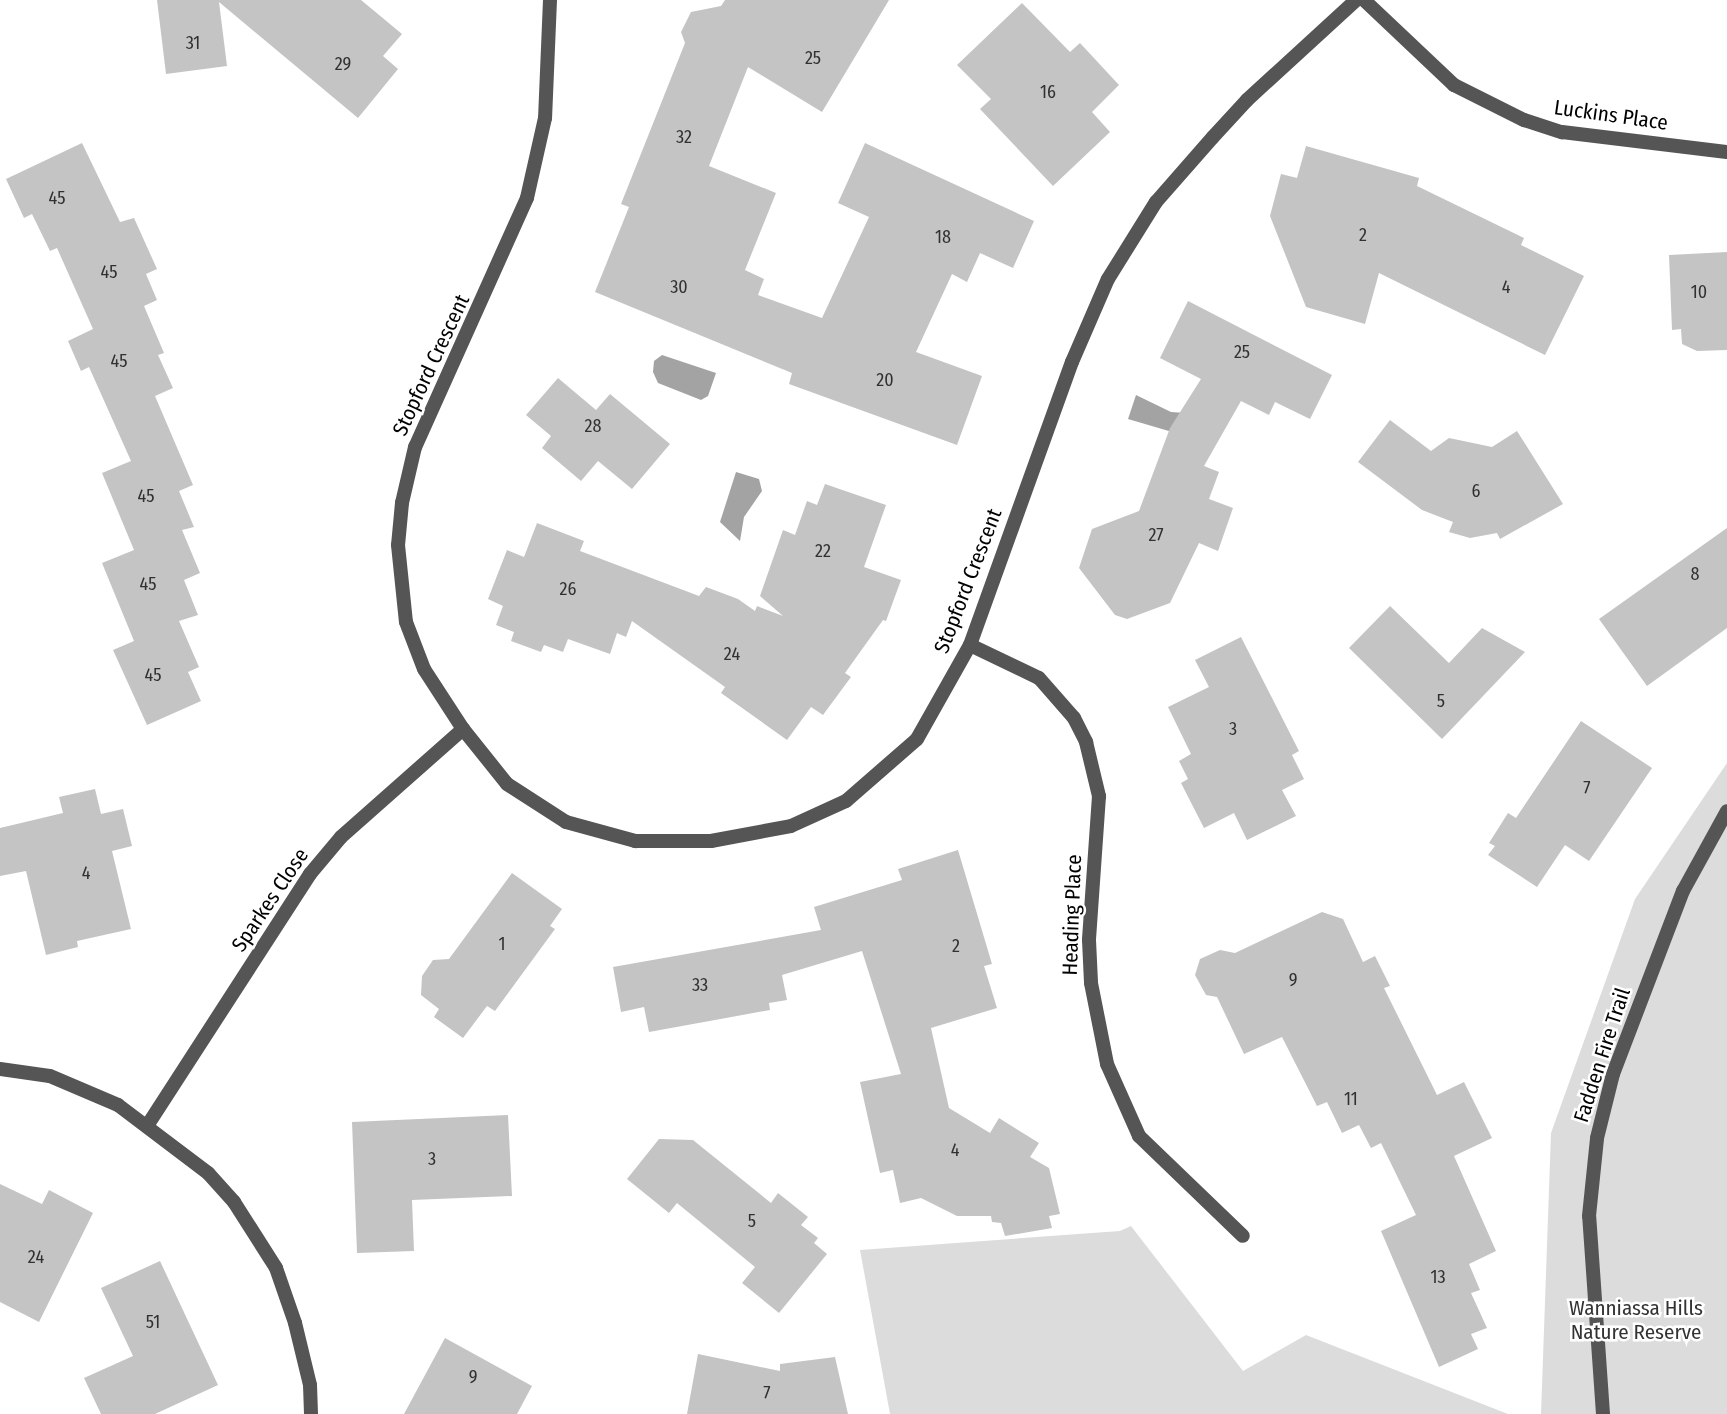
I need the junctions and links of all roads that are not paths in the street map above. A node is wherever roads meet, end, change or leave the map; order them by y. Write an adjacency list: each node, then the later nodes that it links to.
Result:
1 (550, 0): 6 (street, Stopford Crescent)
2 (1356, 0): 5 (street, Stopford Crescent)
3 (1364, 0): 4 (street, Luckins Place)
4 (1727, 152)
5 (970, 645): 6 (street, Stopford Crescent); 10 (street, Heading Place)
6 (463, 729): 9 (street, Sparkes Close)
7 (1727, 811): 12 (street, Fadden Fire Trail)
8 (0, 1069): 9 (street)
9 (147, 1126): 11 (street)
10 (1243, 1236)
11 (311, 1414)
12 (1602, 1414)

